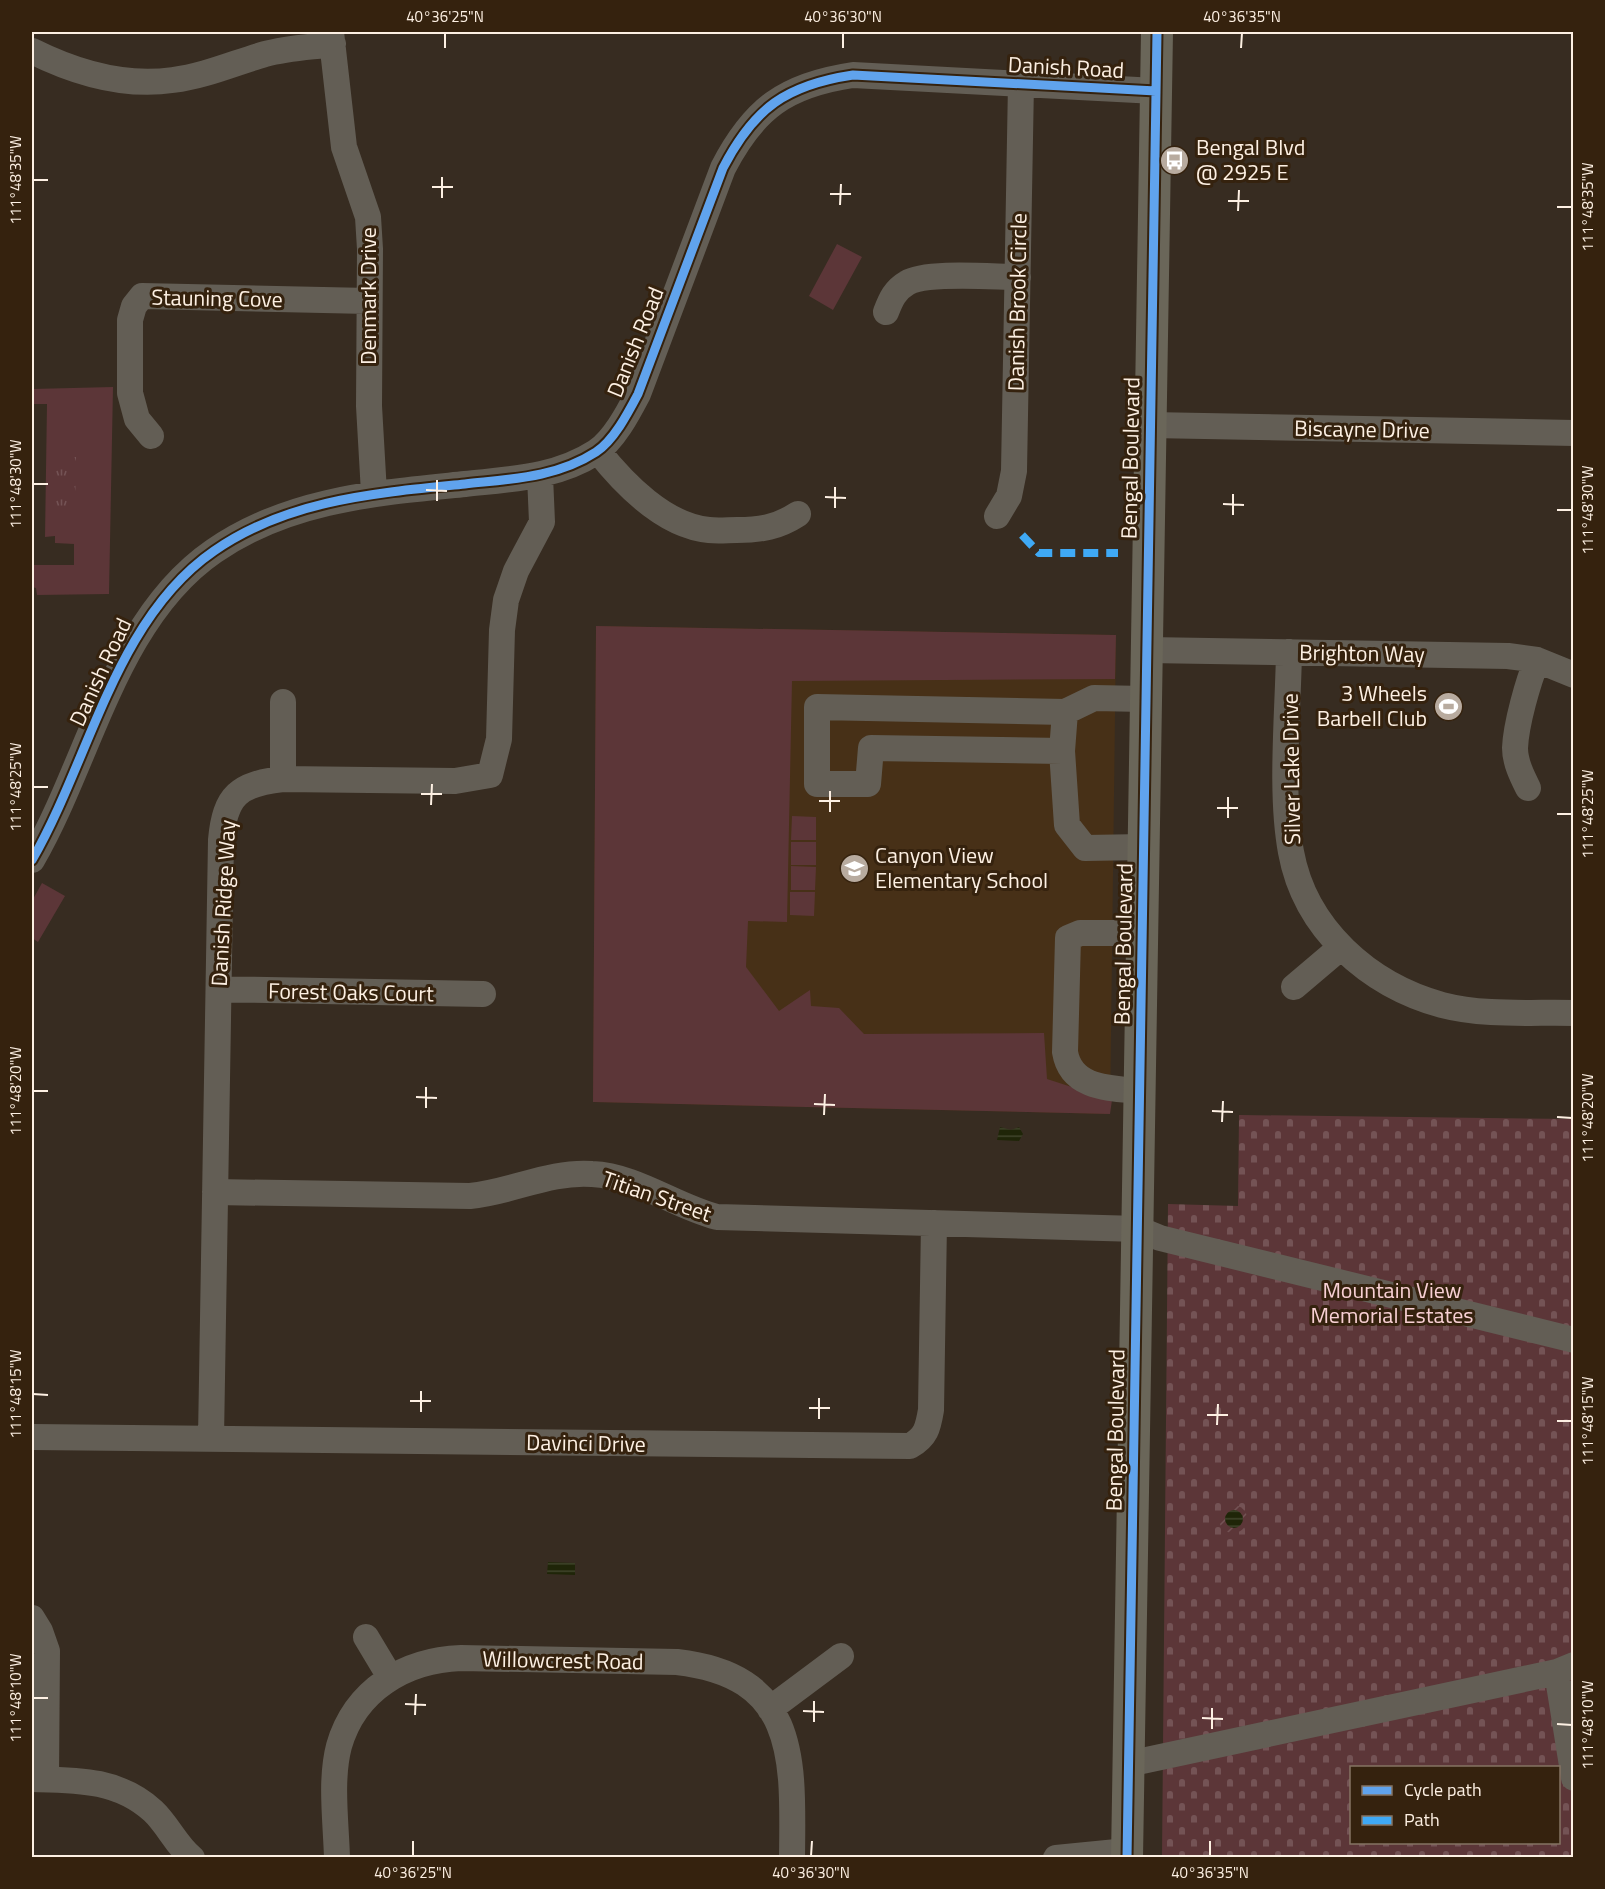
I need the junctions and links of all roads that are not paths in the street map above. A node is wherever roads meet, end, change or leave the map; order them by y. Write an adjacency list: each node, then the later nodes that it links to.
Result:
1 (1157, 32): 5 (main road, Bengal Boulevard)
2 (332, 38): 3 (street); 7 (street, Denmark Drive)
3 (32, 51)
4 (1022, 83): 5 (street, Danish Road); 6 (street, Danish Brook Circle); 12 (street, Danish Road)
5 (1156, 91): 9 (main road, Bengal Boulevard)
6 (1018, 277): 8 (street); 16 (street, Danish Brook Circle)
7 (369, 301): 11 (street, Stauning Cove); 14 (street, Denmark Drive)
8 (886, 312)
9 (1150, 425): 10 (street, Biscayne Drive); 17 (main road, Bengal Boulevard)
10 (1574, 433)
11 (151, 436)
12 (598, 451): 13 (street, Danish Road); 15 (street)
13 (540, 476): 14 (street, Danish Road); 27 (street, Danish Ridge Way)
14 (374, 493): 30 (street, Danish Road)
15 (798, 514)
16 (997, 516)
17 (1148, 650): 18 (street, Brighton Way); 21 (main road, Bengal Boulevard)
18 (1289, 652): 19 (street, Brighton Way); 32 (street, Silver Lake Drive)
19 (1536, 660): 20 (street, Brighton Way); 28 (street)
20 (1574, 675)
21 (1146, 699): 24 (street); 29 (main road, Bengal Boulevard)
22 (283, 702): 27 (street)
23 (871, 708): 24 (street); 25 (street); 25 (street)
24 (1065, 712): 26 (street)
25 (871, 748): 26 (street)
26 (1062, 751): 29 (street)
27 (282, 779): 34 (street, Danish Ridge Way)
28 (1528, 788)
29 (1144, 848): 31 (main road, Bengal Boulevard)
30 (32, 860)
31 (1142, 933): 37 (main road, Bengal Boulevard); 37 (street)
32 (1341, 948): 33 (street); 36 (street, Silver Lake Drive)
33 (1294, 987)
34 (219, 989): 35 (street, Forest Oaks Court); 38 (street, Danish Ridge Way)
35 (483, 994)
36 (1574, 1013)
37 (1140, 1091): 40 (main road, Bengal Boulevard)
38 (215, 1192): 39 (street, Titian Street); 43 (street, Danish Ridge Way)
39 (934, 1224): 40 (street, Titian Street); 43 (street, Davinci Drive)
40 (1138, 1229): 41 (street, Titian Street); 50 (main road, Bengal Boulevard)
41 (1574, 1340)
42 (32, 1437): 43 (street, Davinci Drive)
43 (211, 1438)
44 (32, 1618): 52 (street)
45 (366, 1637): 48 (street)
46 (841, 1656): 49 (street)
47 (1565, 1668): 50 (street); 51 (street)
48 (390, 1677): 49 (street, Willowcrest Road); 55 (street, Willowcrest Road)
49 (771, 1709): 56 (street, Willowcrest Road)
50 (1128, 1764): 53 (main road, Bengal Boulevard)
51 (1574, 1778)
52 (39, 1779): 54 (street)
53 (1127, 1854): 57 (street)
54 (192, 1857)
55 (337, 1857)
56 (792, 1857)
57 (1056, 1857)

